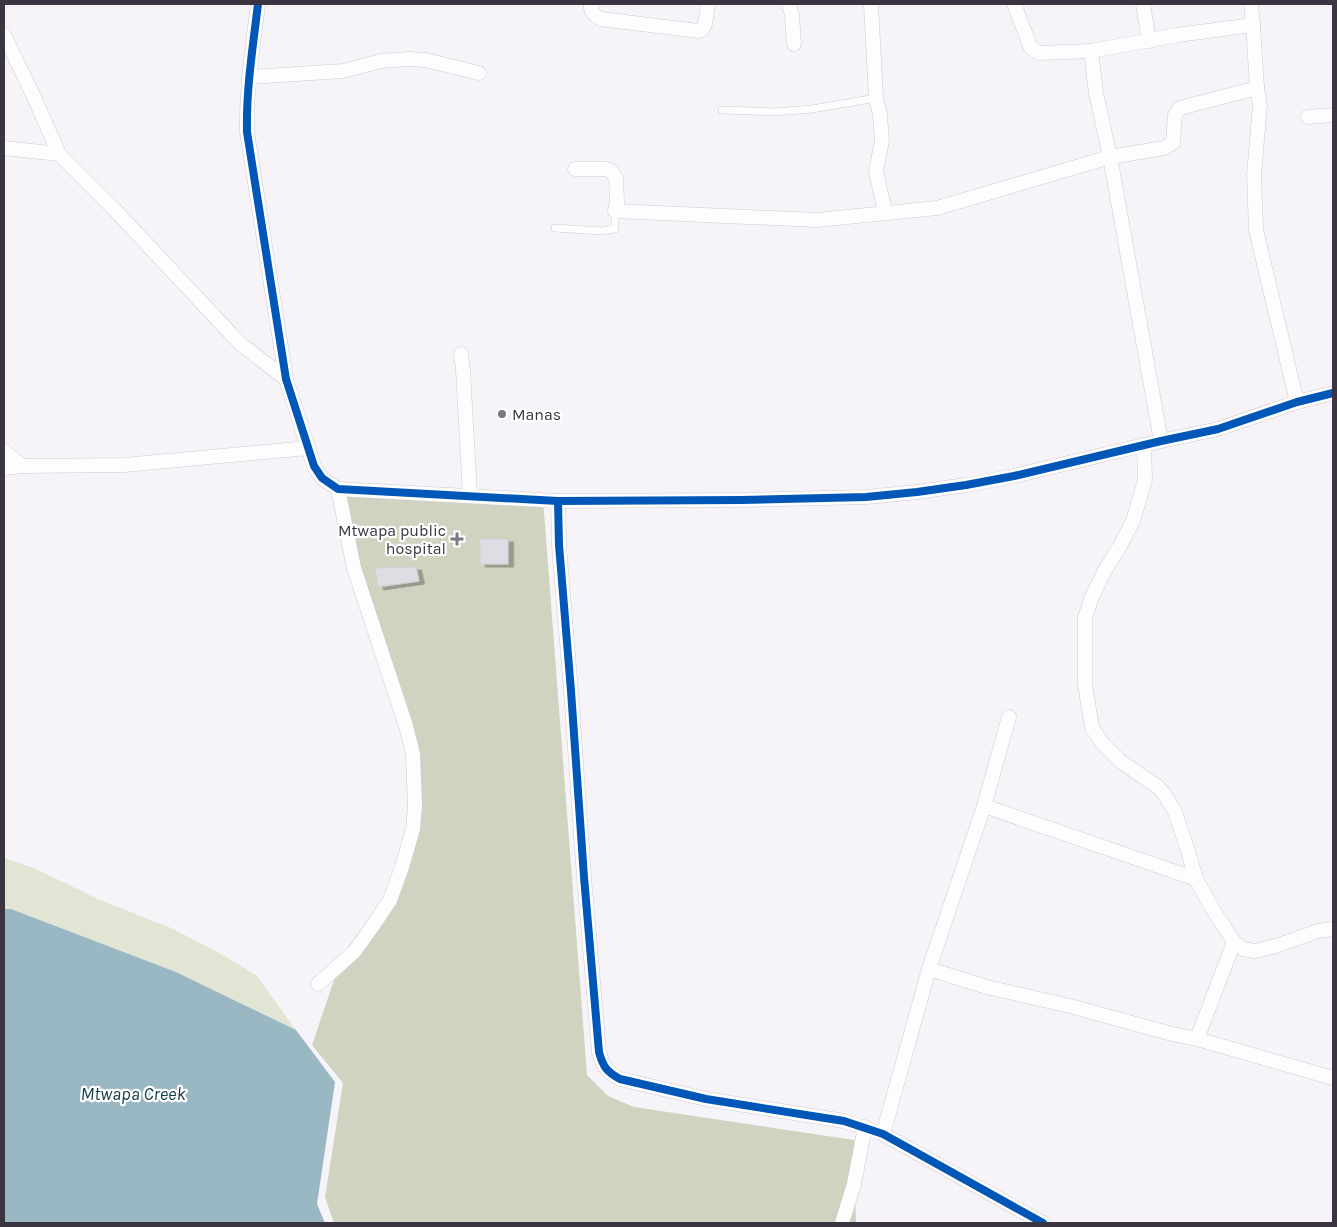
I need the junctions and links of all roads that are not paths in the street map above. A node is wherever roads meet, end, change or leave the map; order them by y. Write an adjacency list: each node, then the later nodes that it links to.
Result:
1 (258, 4): 15 (street)
2 (591, 4): 3 (street)
3 (708, 4)
4 (789, 4): 12 (street)
5 (871, 4): 17 (street)
6 (1014, 4): 13 (street)
7 (1143, 4): 11 (street)
8 (1251, 4): 9 (street)
9 (1253, 26): 11 (street); 16 (street)
10 (4, 36): 22 (street)
11 (1149, 40): 13 (street)
12 (794, 44)
13 (1091, 51): 23 (street)
14 (479, 73): 15 (street)
15 (249, 78): 29 (street)
16 (1256, 88): 23 (street); 31 (street)
17 (876, 98): 18 (lane); 26 (street)
18 (722, 110)
19 (1333, 115): 20 (street)
20 (1308, 117)
21 (4, 148): 22 (street)
22 (59, 154): 29 (street)
23 (1110, 157): 26 (street); 32 (street)
24 (575, 169): 25 (street)
25 (615, 211): 26 (street); 27 (lane)
26 (885, 212)
27 (555, 228)
28 (461, 354): 39 (street)
29 (286, 379): 34 (street)
30 (1333, 393): 31 (street)
31 (1297, 402): 32 (street)
32 (1161, 441): 33 (street)
33 (1144, 445): 40 (street); 43 (street)
34 (308, 448): 36 (street); 38 (street)
35 (4, 450): 36 (street)
36 (22, 466): 37 (street)
37 (4, 468)
38 (338, 489): 39 (street); 47 (street)
39 (470, 495): 40 (street)
40 (558, 501): 50 (street)
41 (1009, 716): 42 (street)
42 (984, 806): 43 (street); 46 (street)
43 (1196, 879): 45 (street)
44 (1333, 929): 45 (street)
45 (1234, 942): 48 (street)
46 (929, 969): 48 (street); 51 (street)
47 (318, 984)
48 (1197, 1039): 49 (street)
49 (1333, 1078)
50 (865, 1127): 51 (street); 52 (street)
51 (883, 1134): 53 (street)
52 (842, 1223)
53 (1043, 1223)

